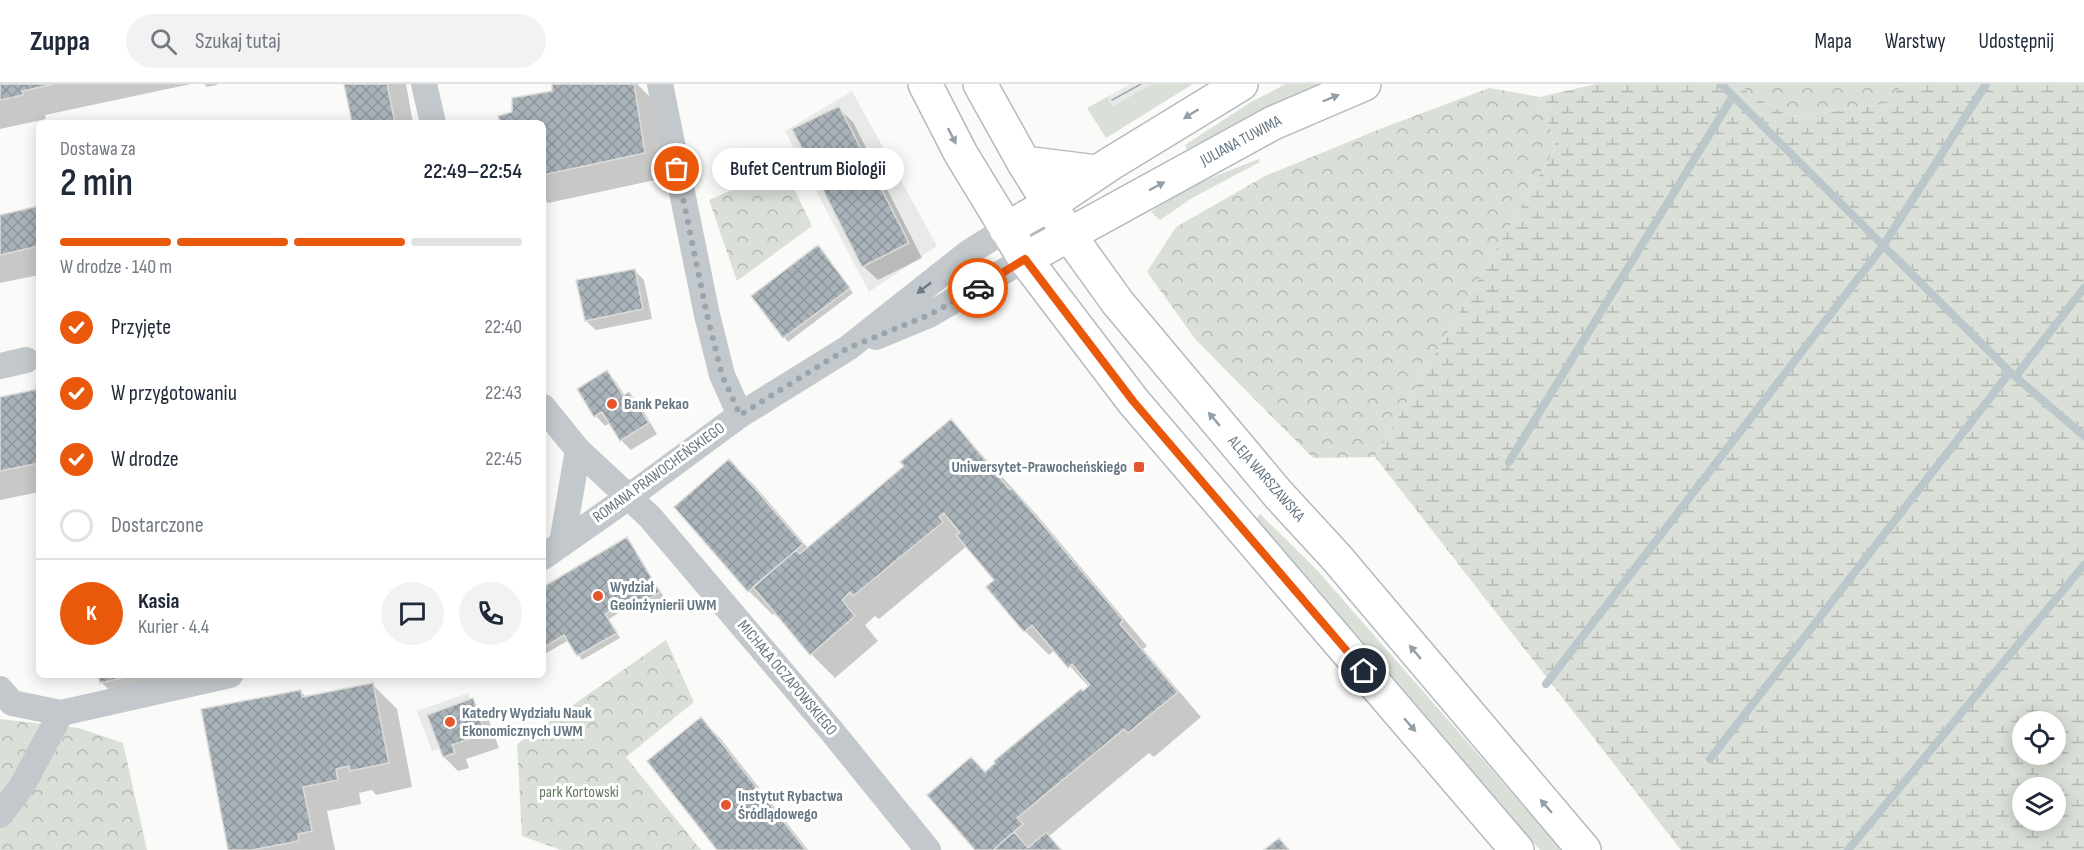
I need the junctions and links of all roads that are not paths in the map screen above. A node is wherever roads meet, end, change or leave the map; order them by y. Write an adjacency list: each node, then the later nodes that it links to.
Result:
1 (424, 84): 7 (street)
2 (660, 84): 20 (street)
3 (925, 84): 12 (main road, one-way to 12)
4 (981, 84): 8 (main road, ALEJA WARSZAWSKA)
5 (1241, 84): 9 (main road, one-way to 9)
6 (1364, 84): 11 (main road, JULIANA TUWIMA, one-way to 6)
7 (432, 120)
8 (1024, 163): 9 (main road); 10 (main road, ALEJA WARSZAWSKA)
9 (1097, 172): 10 (main road)
10 (1050, 204): 12 (main road); 13 (main road, ALEJA WARSZAWSKA)
11 (1121, 206): 13 (main road, JULIANA TUWIMA); 15 (main road)
12 (1006, 229): 14 (main road); 16 (street, ROMANA PRAWOCHEŃSKIEGO, one-way to 16)
13 (1069, 234): 14 (main road, JULIANA TUWIMA); 15 (main road, ALEJA WARSZAWSKA)
14 (1025, 259): 16 (street, ROMANA PRAWOCHEŃSKIEGO); 29 (main road, one-way to 29)
15 (1094, 271): 30 (main road, ALEJA WARSZAWSKA, one-way to 15)
16 (848, 348): 20 (street, ROMANA PRAWOCHEŃSKIEGO)
17 (26, 360): 18 (street)
18 (0, 366)
19 (546, 411): 21 (street, MICHAŁA OCZAPOWSKIEGO)
20 (740, 415): 22 (street, ROMANA PRAWOCHEŃSKIEGO)
21 (578, 450): 22 (street, MICHAŁA OCZAPOWSKIEGO); 23 (street, ROMANA PRAWOCHEŃSKIEGO)
22 (630, 496): 23 (street, ROMANA PRAWOCHEŃSKIEGO); 28 (street, MICHAŁA OCZAPOWSKIEGO)
23 (552, 550)
24 (217, 678): 26 (street)
25 (0, 689): 26 (street)
26 (61, 713): 27 (street)
27 (0, 815)
28 (928, 850)
29 (1518, 850)
30 (1584, 850)

